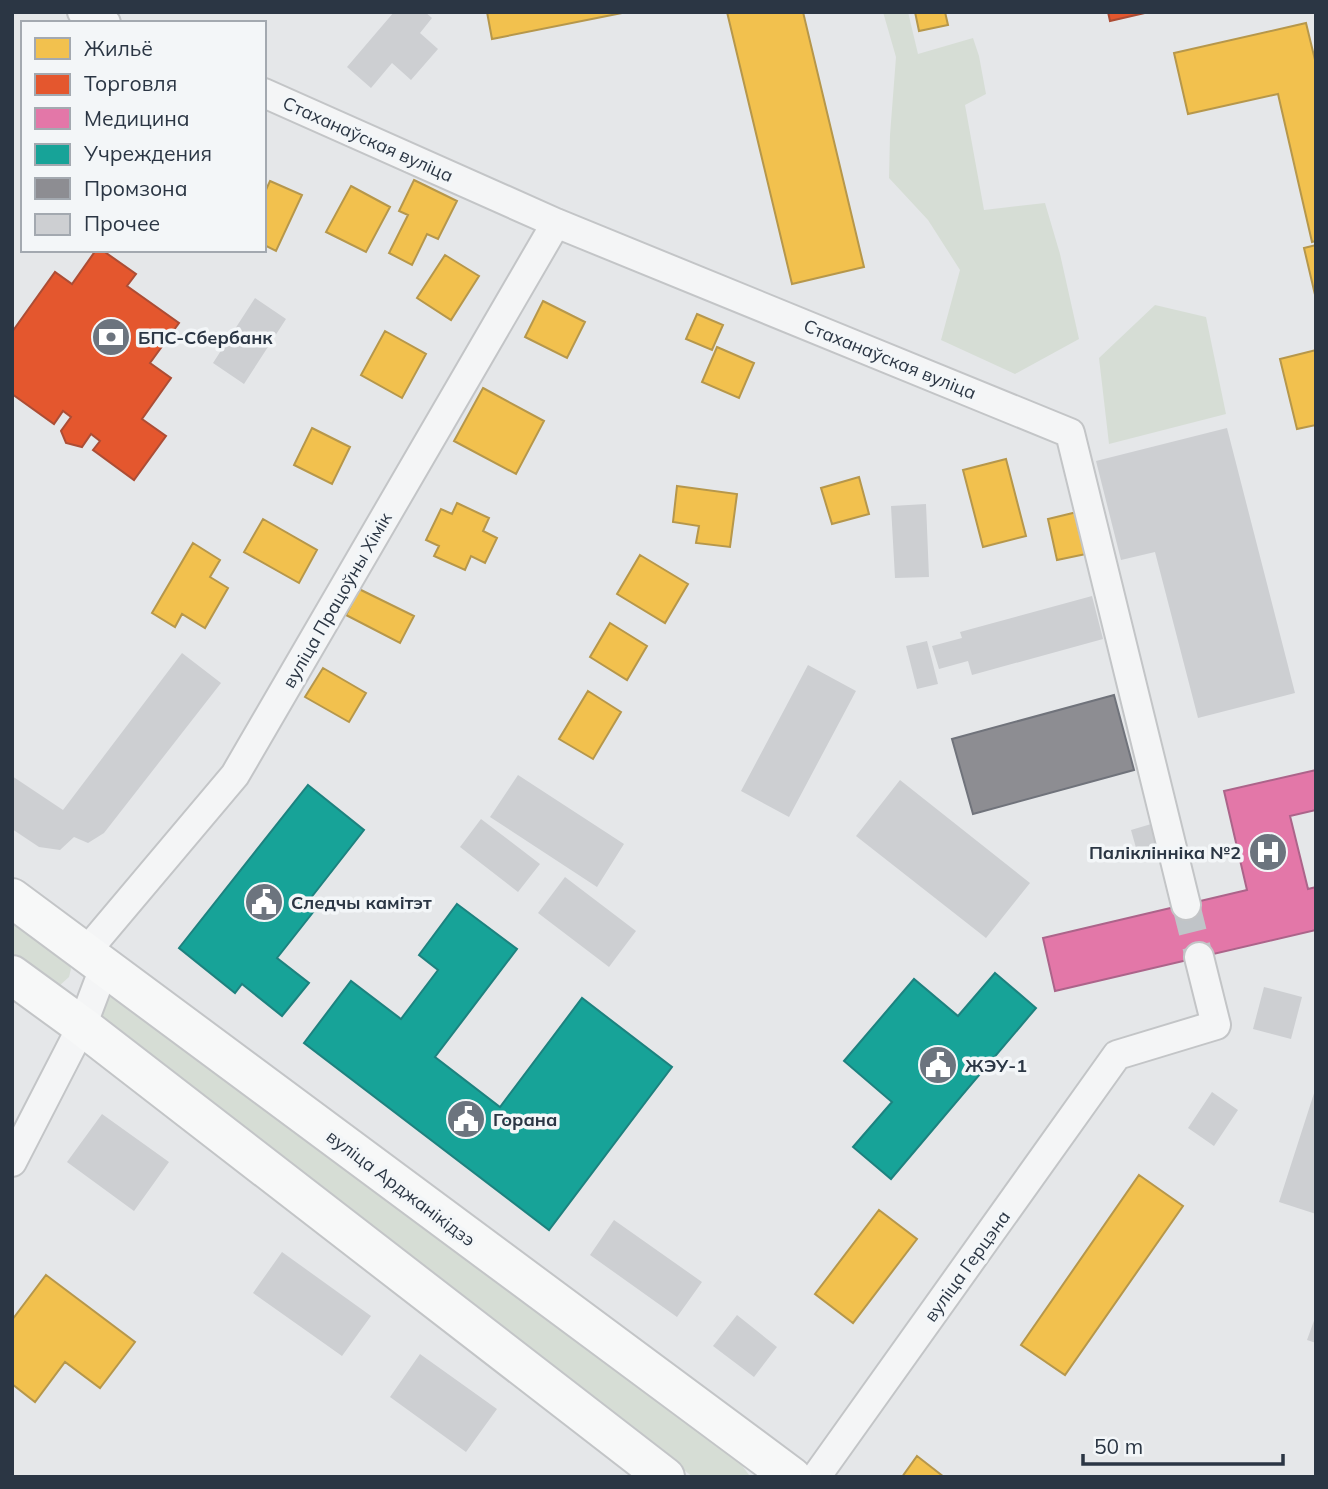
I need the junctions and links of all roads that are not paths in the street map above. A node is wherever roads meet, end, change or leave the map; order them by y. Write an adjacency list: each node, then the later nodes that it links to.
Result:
1 (82, 12): 2 (street)
2 (102, 21)
3 (266, 94): 4 (street, Стаханаўская вуліца)
4 (556, 223): 6 (street, Стаханаўская вуліца); 8 (street, вуліца Працоўны Хімік)
5 (12, 898): 8 (main road, вуліца Арджанікідзэ)
6 (1186, 905)
7 (1199, 957): 14 (street, вуліца Герцэна)
8 (94, 960): 10 (street, вуліца Працоўны Хімік); 13 (main road, вуліца Арджанікідзэ)
9 (12, 975): 10 (main road)
10 (82, 1026): 11 (street, вуліца Працоўны Хімік); 12 (main road)
11 (12, 1161)
12 (665, 1477)
13 (792, 1477)
14 (816, 1477)

